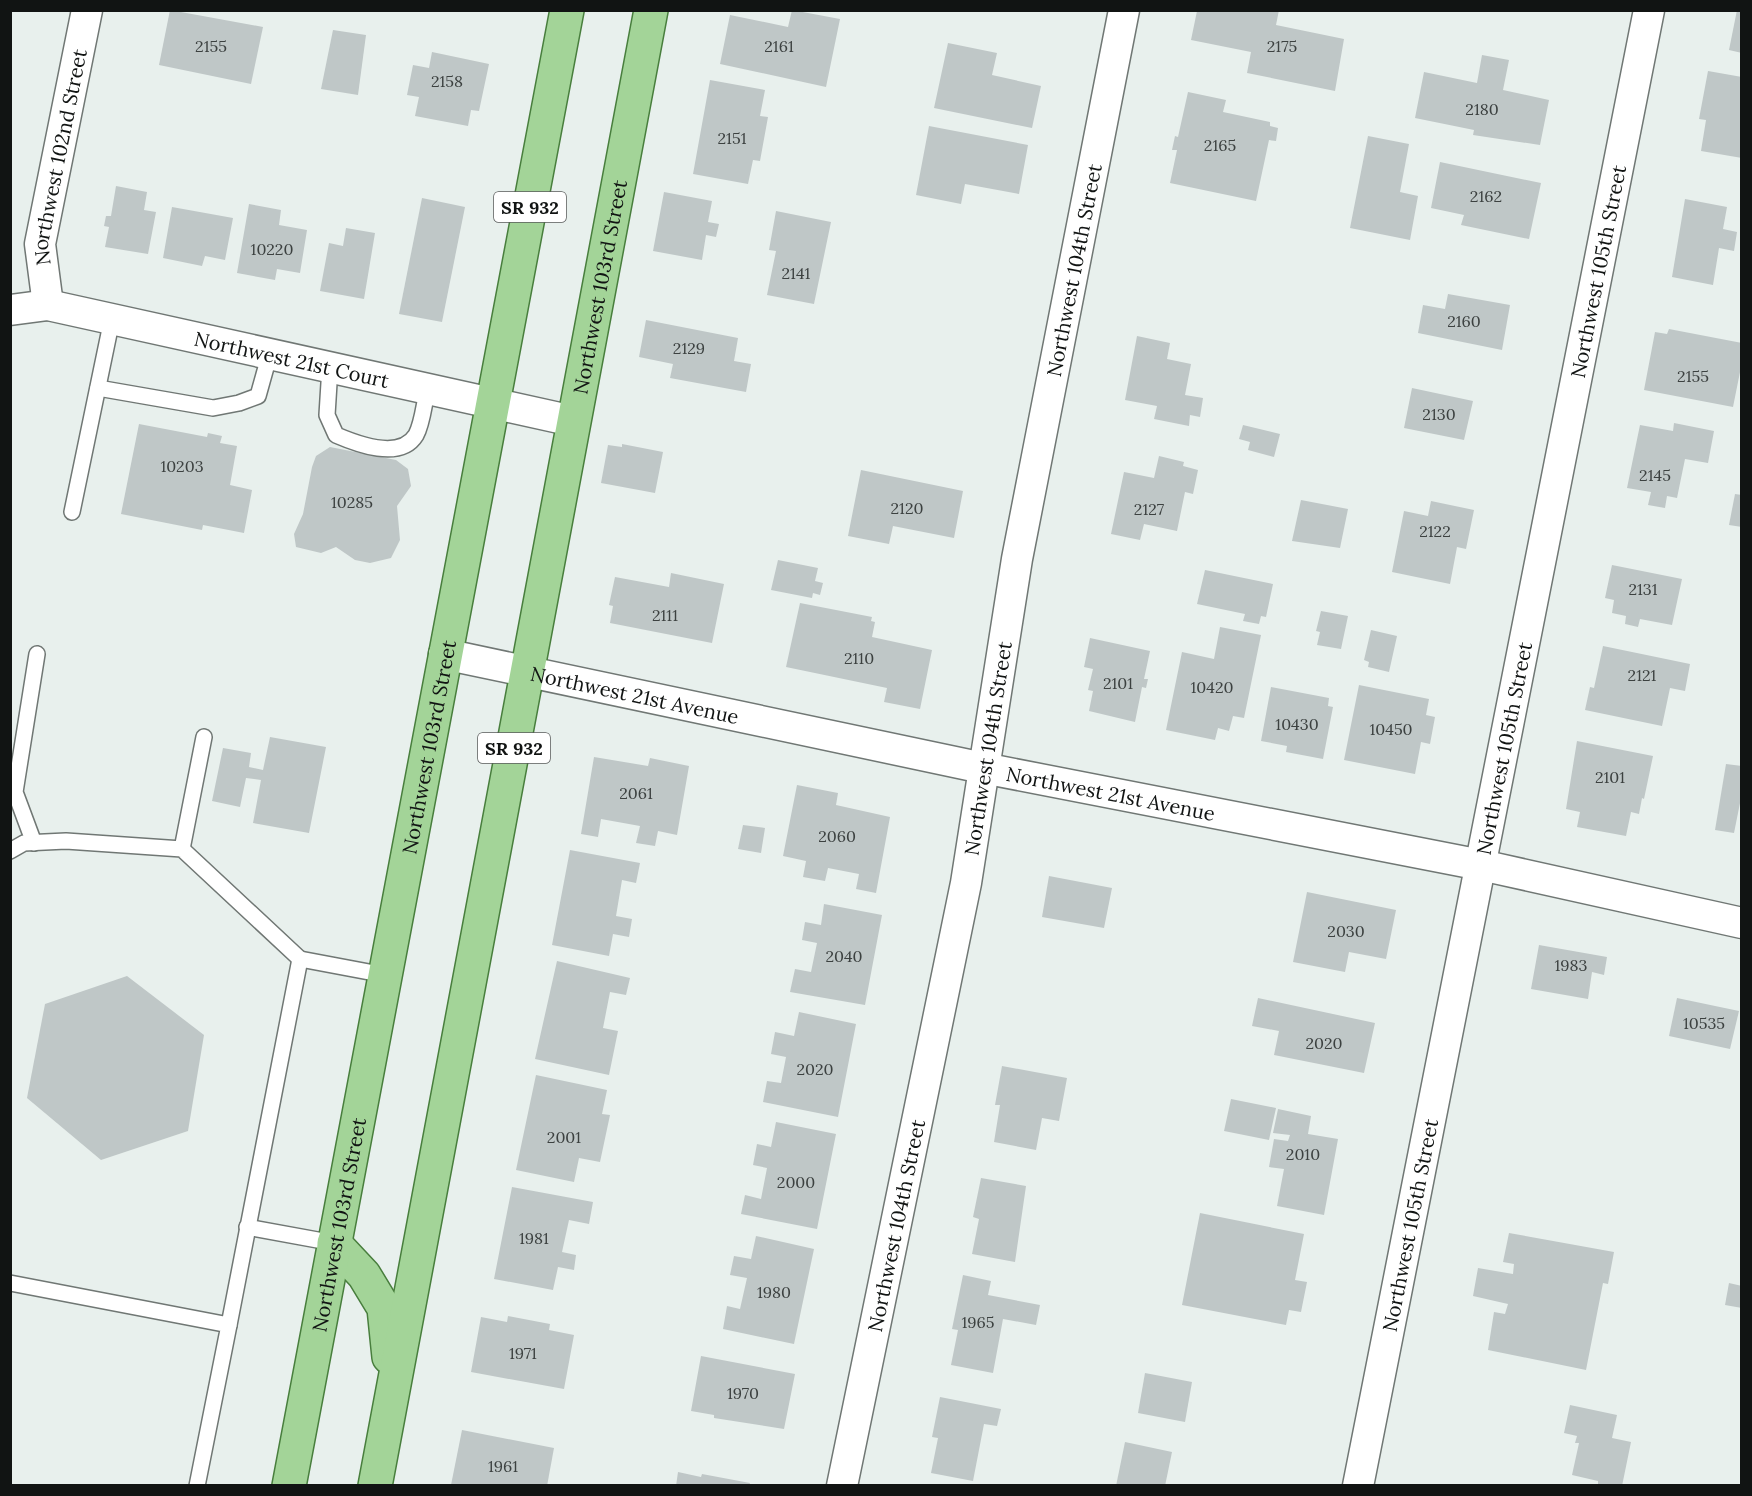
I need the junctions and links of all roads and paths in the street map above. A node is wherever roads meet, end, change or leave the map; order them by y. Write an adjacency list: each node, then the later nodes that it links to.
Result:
1 (87, 10): 6 (street, Northwest 102nd Street)
2 (567, 10): 13 (main road, Northwest 103rd Street / SR 932)
3 (651, 10): 14 (main road, Northwest 103rd Street / SR 932)
4 (1124, 10): 20 (street, Northwest 104th Street)
5 (1649, 10): 24 (street, Northwest 105th Street)
6 (48, 305): 7 (street, Northwest 21st Court); 8 (street, Northwest 21st Court)
7 (10, 310)
8 (112, 319): 9 (street, Northwest 21st Court); 11 (lane)
9 (270, 353): 10 (street, Northwest 21st Court); 11 (lane)
10 (330, 367): 12 (street, Northwest 21st Court); 12 (lane)
11 (98, 388): 15 (lane)
12 (428, 388): 13 (street, Northwest 21st Court)
13 (492, 403): 14 (street, Northwest 21st Court); 17 (main road, Northwest 103rd Street / SR 932)
14 (573, 421): 18 (main road, Northwest 103rd Street / SR 932)
15 (72, 512)
16 (37, 654): 21 (lane)
17 (444, 654): 18 (street, Northwest 21st Avenue); 27 (main road, Northwest 103rd Street / SR 932)
18 (528, 671): 20 (street, Northwest 21st Avenue); 32 (main road, Northwest 103rd Street / SR 932)
19 (204, 737): 22 (lane)
20 (983, 768): 24 (street, Northwest 21st Avenue); 36 (street, Northwest 104th Street)
21 (33, 843): 22 (lane); 23 (lane)
22 (182, 849): 26 (lane)
23 (10, 851)
24 (1481, 865): 25 (street, Northwest 21st Avenue); 37 (street, Northwest 105th Street)
25 (1742, 923)
26 (300, 958): 27 (lane); 28 (lane)
27 (385, 975): 29 (main road, Northwest 103rd Street / SR 932)
28 (247, 1227): 29 (lane); 31 (lane)
29 (334, 1243): 32 (main road); 34 (main road, Northwest 103rd Street / SR 932)
30 (10, 1282): 31 (lane)
31 (229, 1325): 33 (lane)
32 (393, 1392): 35 (main road, Northwest 103rd Street / SR 932)
33 (197, 1485)
34 (289, 1485)
35 (375, 1485)
36 (843, 1485)
37 (1362, 1485)

